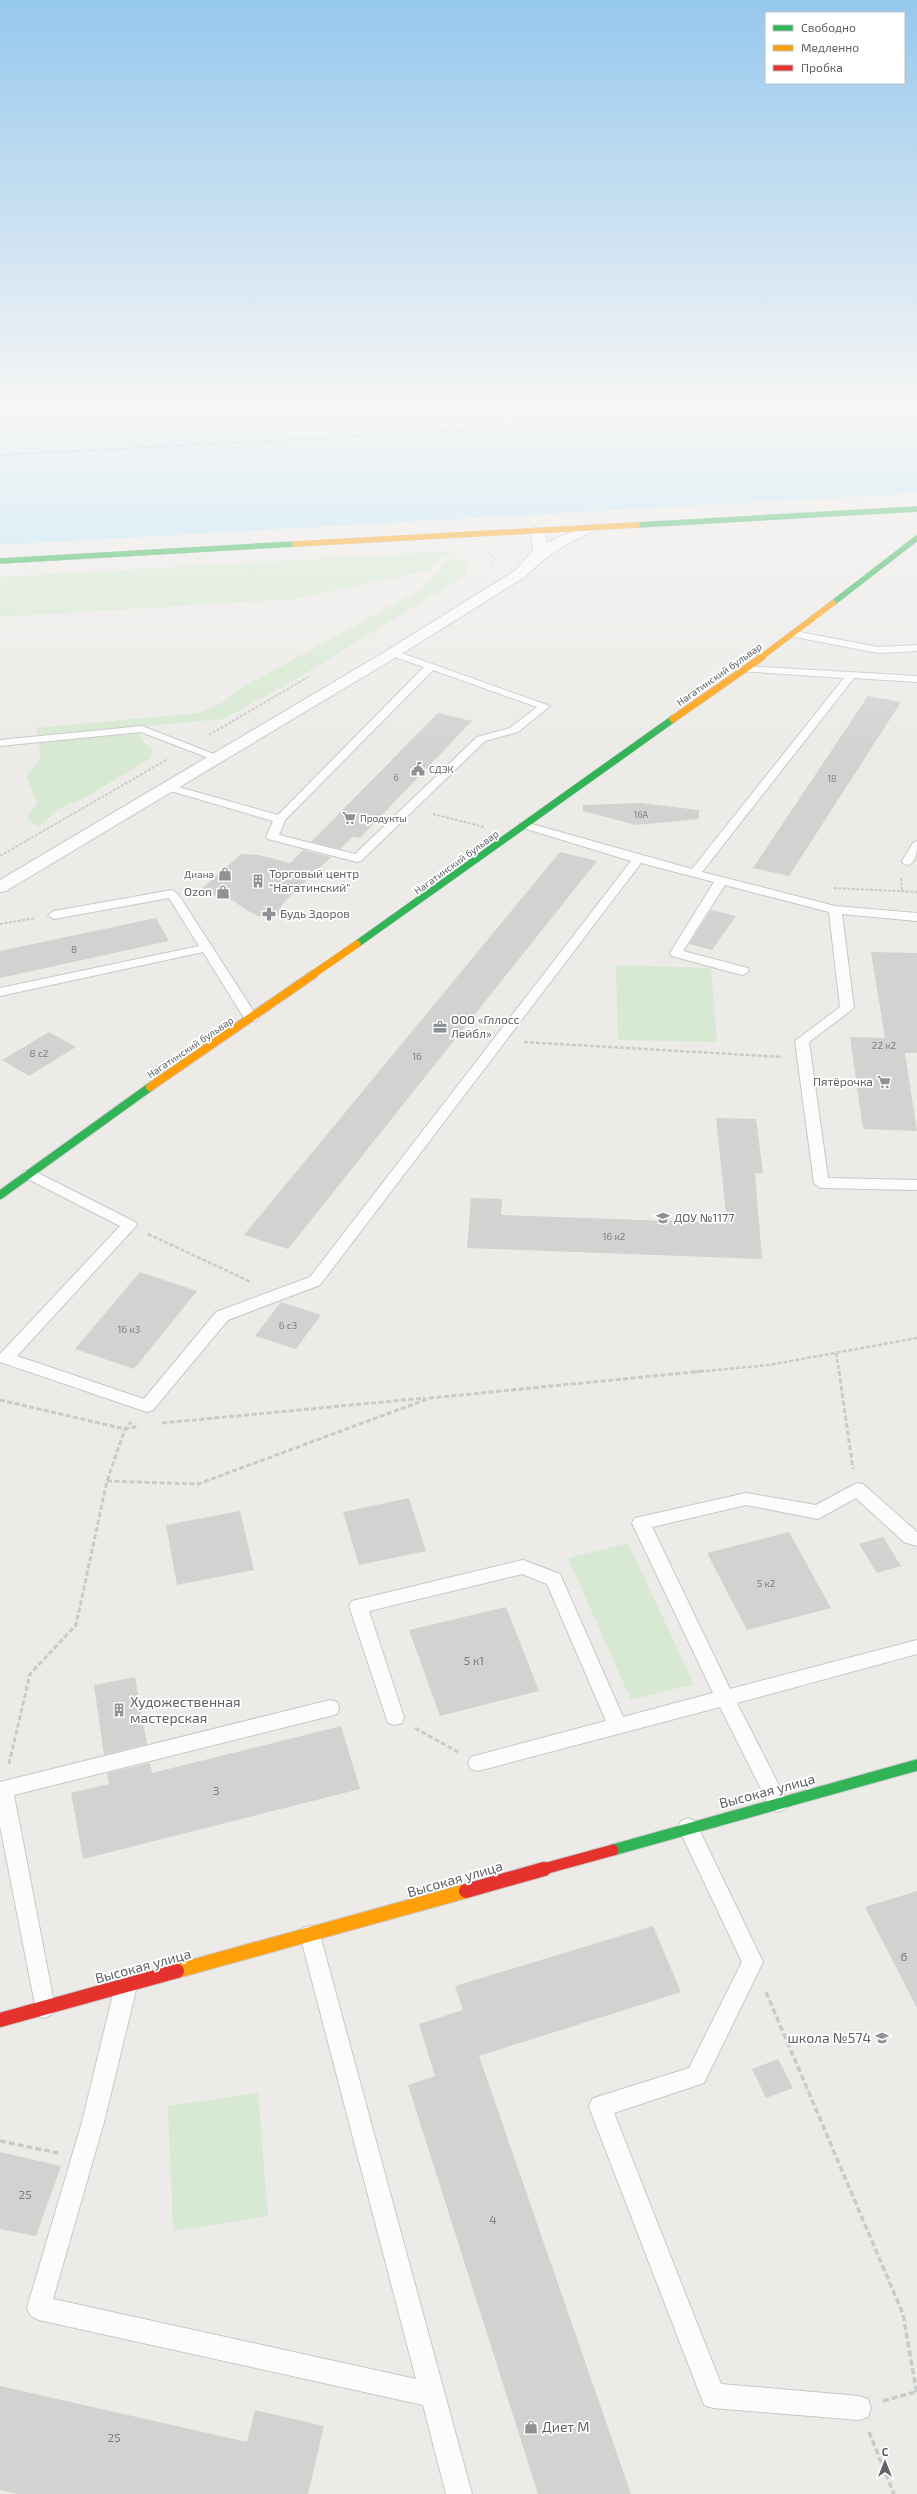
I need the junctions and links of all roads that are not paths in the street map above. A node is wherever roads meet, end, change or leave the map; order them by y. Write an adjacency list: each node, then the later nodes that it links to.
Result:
1 (720, 520): 2 (street)
2 (589, 528): 3 (street); 5 (street)
3 (538, 531): 5 (street); 6 (street)
4 (917, 538): 7 (street, Нагатинский бульвар)
5 (537, 558): 9 (street)
6 (0, 561)
7 (794, 634): 8 (lane); 11 (street, Нагатинский бульвар)
8 (917, 648)
9 (393, 653): 10 (lane); 15 (street)
10 (430, 667): 17 (lane); 17 (lane)
11 (744, 669): 12 (lane); 18 (street, Нагатинский бульвар)
12 (851, 676): 13 (lane); 22 (lane)
13 (917, 679)
14 (0, 743): 15 (lane)
15 (218, 758): 16 (street)
16 (168, 787): 17 (lane); 24 (street)
17 (280, 819)
18 (524, 825): 20 (lane); 31 (street, Нагатинский бульвар)
19 (917, 845): 21 (lane)
20 (638, 859): 22 (lane); 32 (lane)
21 (908, 861)
22 (695, 873): 23 (lane)
23 (722, 880): 25 (lane); 29 (lane)
24 (0, 888)
25 (835, 910): 27 (lane); 33 (lane)
26 (54, 915): 28 (lane)
27 (917, 917)
28 (206, 948): 30 (lane); 31 (lane)
29 (743, 971)
30 (0, 992)
31 (251, 1018): 32 (street, Нагатинский бульвар)
32 (29, 1174): 34 (street, Нагатинский бульвар)
33 (917, 1185)
34 (0, 1195)
35 (917, 1539): 37 (lane)
36 (917, 1647): 37 (lane)
37 (726, 1698): 40 (lane); 44 (lane)
38 (330, 1708): 43 (lane)
39 (395, 1717): 40 (lane)
40 (617, 1726): 41 (lane)
41 (478, 1763)
42 (917, 1765): 44 (street, Высокая улица)
43 (1, 1790): 48 (lane)
44 (778, 1803): 45 (street, Высокая улица)
45 (688, 1827): 46 (street, Высокая улица); 51 (lane)
46 (310, 1935): 47 (street, Высокая улица); 50 (lane)
47 (126, 1986): 48 (street, Высокая улица); 50 (lane)
48 (44, 2008): 49 (street, Высокая улица)
49 (0, 2020)
50 (432, 2395): 52 (lane)
51 (859, 2408)
52 (459, 2494)

